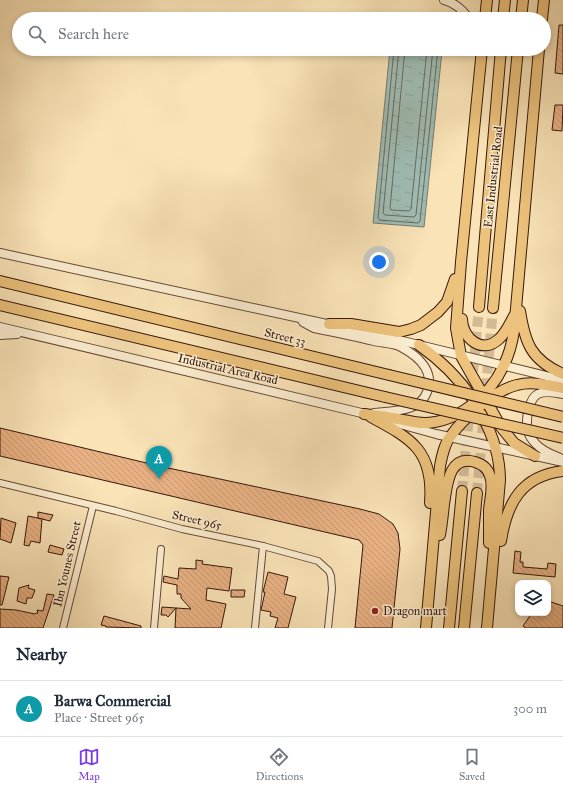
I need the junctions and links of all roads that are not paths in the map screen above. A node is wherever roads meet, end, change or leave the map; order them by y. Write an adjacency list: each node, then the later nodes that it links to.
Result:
1 (447, 0): 7 (street)
2 (487, 0): 8 (main road)
3 (505, 0): 9 (main road)
4 (523, 0): 10 (main road)
5 (544, 0): 11 (main road)
6 (548, 0): 12 (street)
7 (464, 12)
8 (486, 12)
9 (504, 12)
10 (522, 12)
11 (543, 12)
12 (544, 12)
13 (481, 56): 17 (main road, East Industrial Road)
14 (500, 56): 23 (main road, East Industrial Road)
15 (517, 56): 24 (main road, East Industrial Road)
16 (538, 56): 21 (main road)
17 (475, 117): 19 (main road, East Industrial Road); 25 (main road)
18 (0, 253): 26 (street)
19 (461, 262): 27 (main road); 32 (main road)
20 (0, 282): 41 (main road, Street 33, bridge)
21 (518, 297): 25 (main road); 34 (main road)
22 (0, 305): 43 (main road, bridge)
23 (479, 307)
24 (493, 308)
25 (516, 311): 33 (main road)
26 (291, 316): 27 (street, Street 33); 40 (street)
27 (329, 324): 31 (street, Street 33)
28 (0, 327): 29 (street, Industrial Area Road)
29 (27, 334): 30 (street); 40 (street, Industrial Area Road)
30 (0, 335)
31 (419, 345): 32 (street, Street 33); 39 (main road)
32 (461, 356): 33 (street, Street 33); 38 (main road)
33 (504, 366): 35 (street, Street 33); 38 (main road)
34 (563, 374)
35 (563, 380)
36 (563, 388): 38 (main road)
37 (563, 394): 46 (street)
38 (485, 398): 39 (main road); 45 (main road)
39 (476, 405): 40 (main road); 42 (main road); 44 (main road)
40 (364, 414): 42 (street, Industrial Area Road); 54 (main road)
41 (563, 417)
42 (450, 437): 44 (street); 54 (main road)
43 (563, 438)
44 (496, 447): 45 (street); 55 (main road)
45 (535, 456): 46 (street)
46 (563, 460)
47 (563, 471): 55 (main road)
48 (0, 483): 51 (street, Street 965)
49 (462, 491): 61 (main road)
50 (477, 493): 62 (main road)
51 (93, 506): 52 (street, Street 965); 56 (street, Ibn Younes Street)
52 (263, 546): 58 (street); 59 (street, Street 965)
53 (161, 549): 57 (street)
54 (430, 580): 55 (main road); 60 (main road)
55 (490, 589): 63 (main road)
56 (63, 628)
57 (154, 628)
58 (255, 628)
59 (328, 628)
60 (426, 628)
61 (449, 628)
62 (464, 628)
63 (487, 628)

